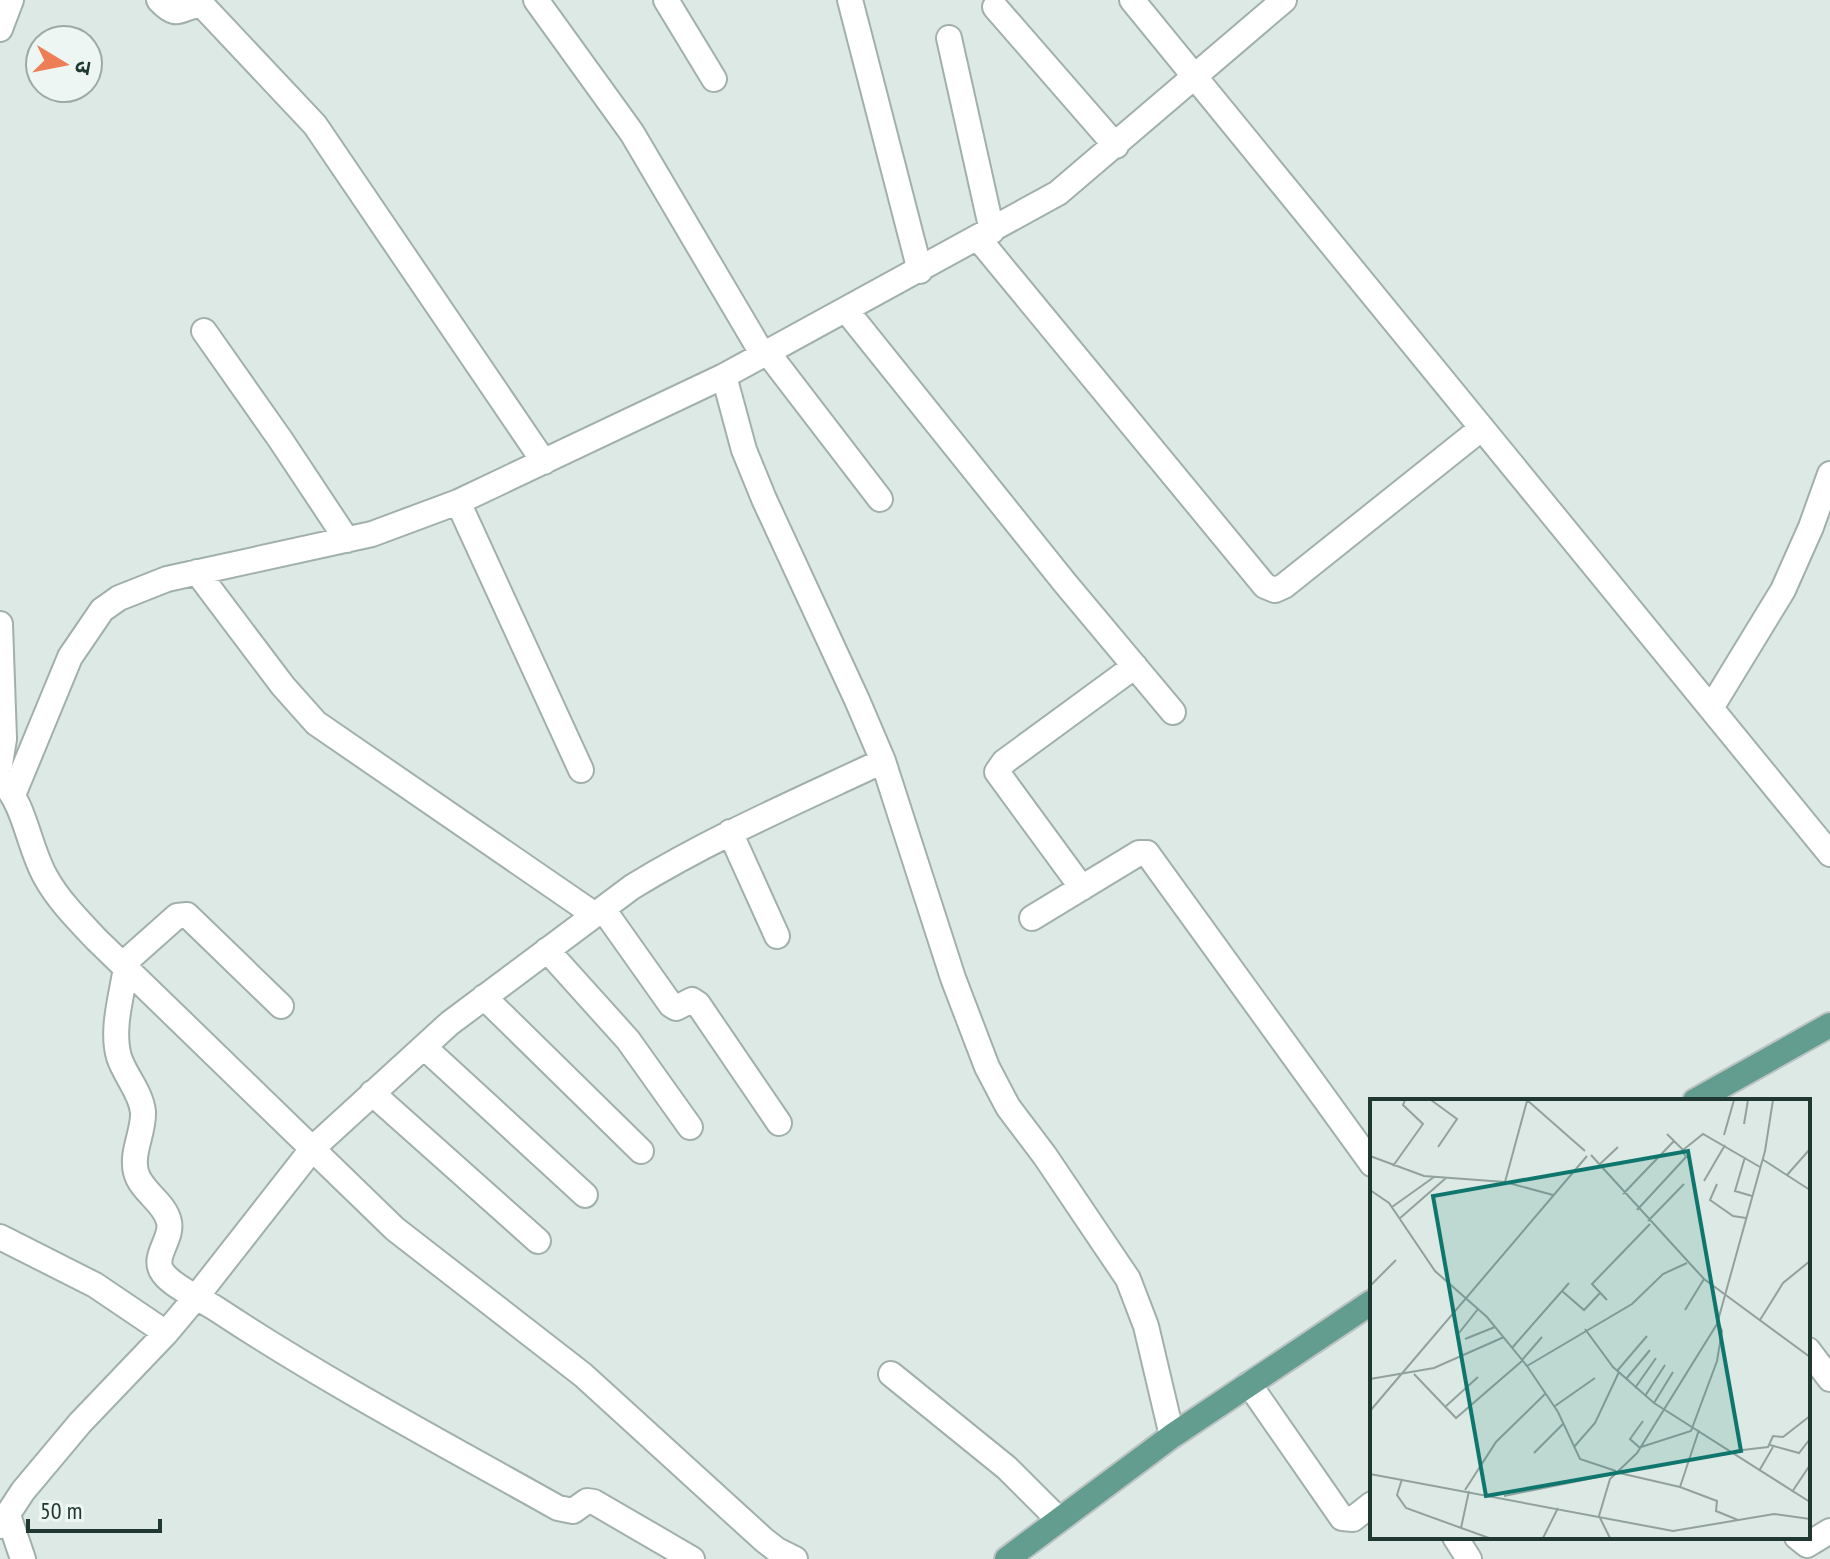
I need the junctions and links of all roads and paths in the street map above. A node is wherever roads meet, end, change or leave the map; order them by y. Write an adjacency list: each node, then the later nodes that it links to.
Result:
1 (11, 0): 9 (street)
2 (159, 0): 21 (street)
3 (536, 0): 18 (street)
4 (666, 0): 12 (street)
5 (850, 0): 15 (street)
6 (1132, 0): 11 (street)
7 (1284, 0): 11 (street)
8 (995, 7): 13 (street)
9 (0, 29)
10 (949, 38): 14 (street)
11 (1196, 76): 13 (street); 20 (street)
12 (714, 79)
13 (1116, 146): 14 (street)
14 (985, 235): 15 (street); 20 (street)
15 (920, 271): 16 (street)
16 (846, 310): 18 (street); 28 (street)
17 (204, 331): 25 (street)
18 (765, 354): 19 (street); 23 (street)
19 (724, 376): 21 (street); 31 (street)
20 (1482, 428): 29 (street)
21 (544, 462): 24 (street)
22 (1830, 474): 29 (street)
23 (880, 499)
24 (458, 502): 25 (street); 32 (street)
25 (347, 540): 26 (street)
26 (197, 572): 33 (street); 37 (street)
27 (0, 624): 33 (street)
28 (1135, 666): 30 (street); 36 (street)
29 (1711, 708): 35 (street)
30 (1173, 712)
31 (883, 761): 34 (street); 63 (street)
32 (581, 770)
33 (4, 787): 41 (street)
34 (730, 832): 37 (street); 39 (street)
35 (1830, 854)
36 (1082, 888): 38 (street); 52 (street)
37 (599, 912): 40 (street); 48 (street)
38 (1032, 918)
39 (777, 936)
40 (547, 950): 42 (street); 49 (street)
41 (125, 966): 43 (street); 50 (street); 56 (street)
42 (484, 997): 45 (street); 51 (street)
43 (281, 1006)
44 (1830, 1025): 47 (main road)
45 (424, 1047): 46 (street); 53 (street)
46 (372, 1093): 50 (street); 55 (street)
47 (1699, 1099)
48 (779, 1123)
49 (690, 1127)
50 (313, 1148): 56 (street); 70 (street)
51 (641, 1151)
52 (1370, 1161)
53 (585, 1195)
54 (0, 1237): 58 (street)
55 (538, 1241)
56 (197, 1296): 58 (street); 72 (street)
57 (1370, 1303): 62 (main road)
58 (166, 1333): 66 (street)
59 (1810, 1353): 61 (street)
60 (891, 1374): 65 (street)
61 (1830, 1379)
62 (1249, 1384): 63 (main road); 64 (street)
63 (1172, 1436): 65 (main road)
64 (1370, 1506)
65 (1058, 1519): 73 (main road)
66 (4, 1520): 71 (street)
67 (1830, 1531): 69 (street)
68 (1456, 1539): 74 (street)
69 (1800, 1539)
70 (789, 1558)
71 (23, 1559)
72 (692, 1559)
73 (1007, 1559)
74 (1469, 1559)

